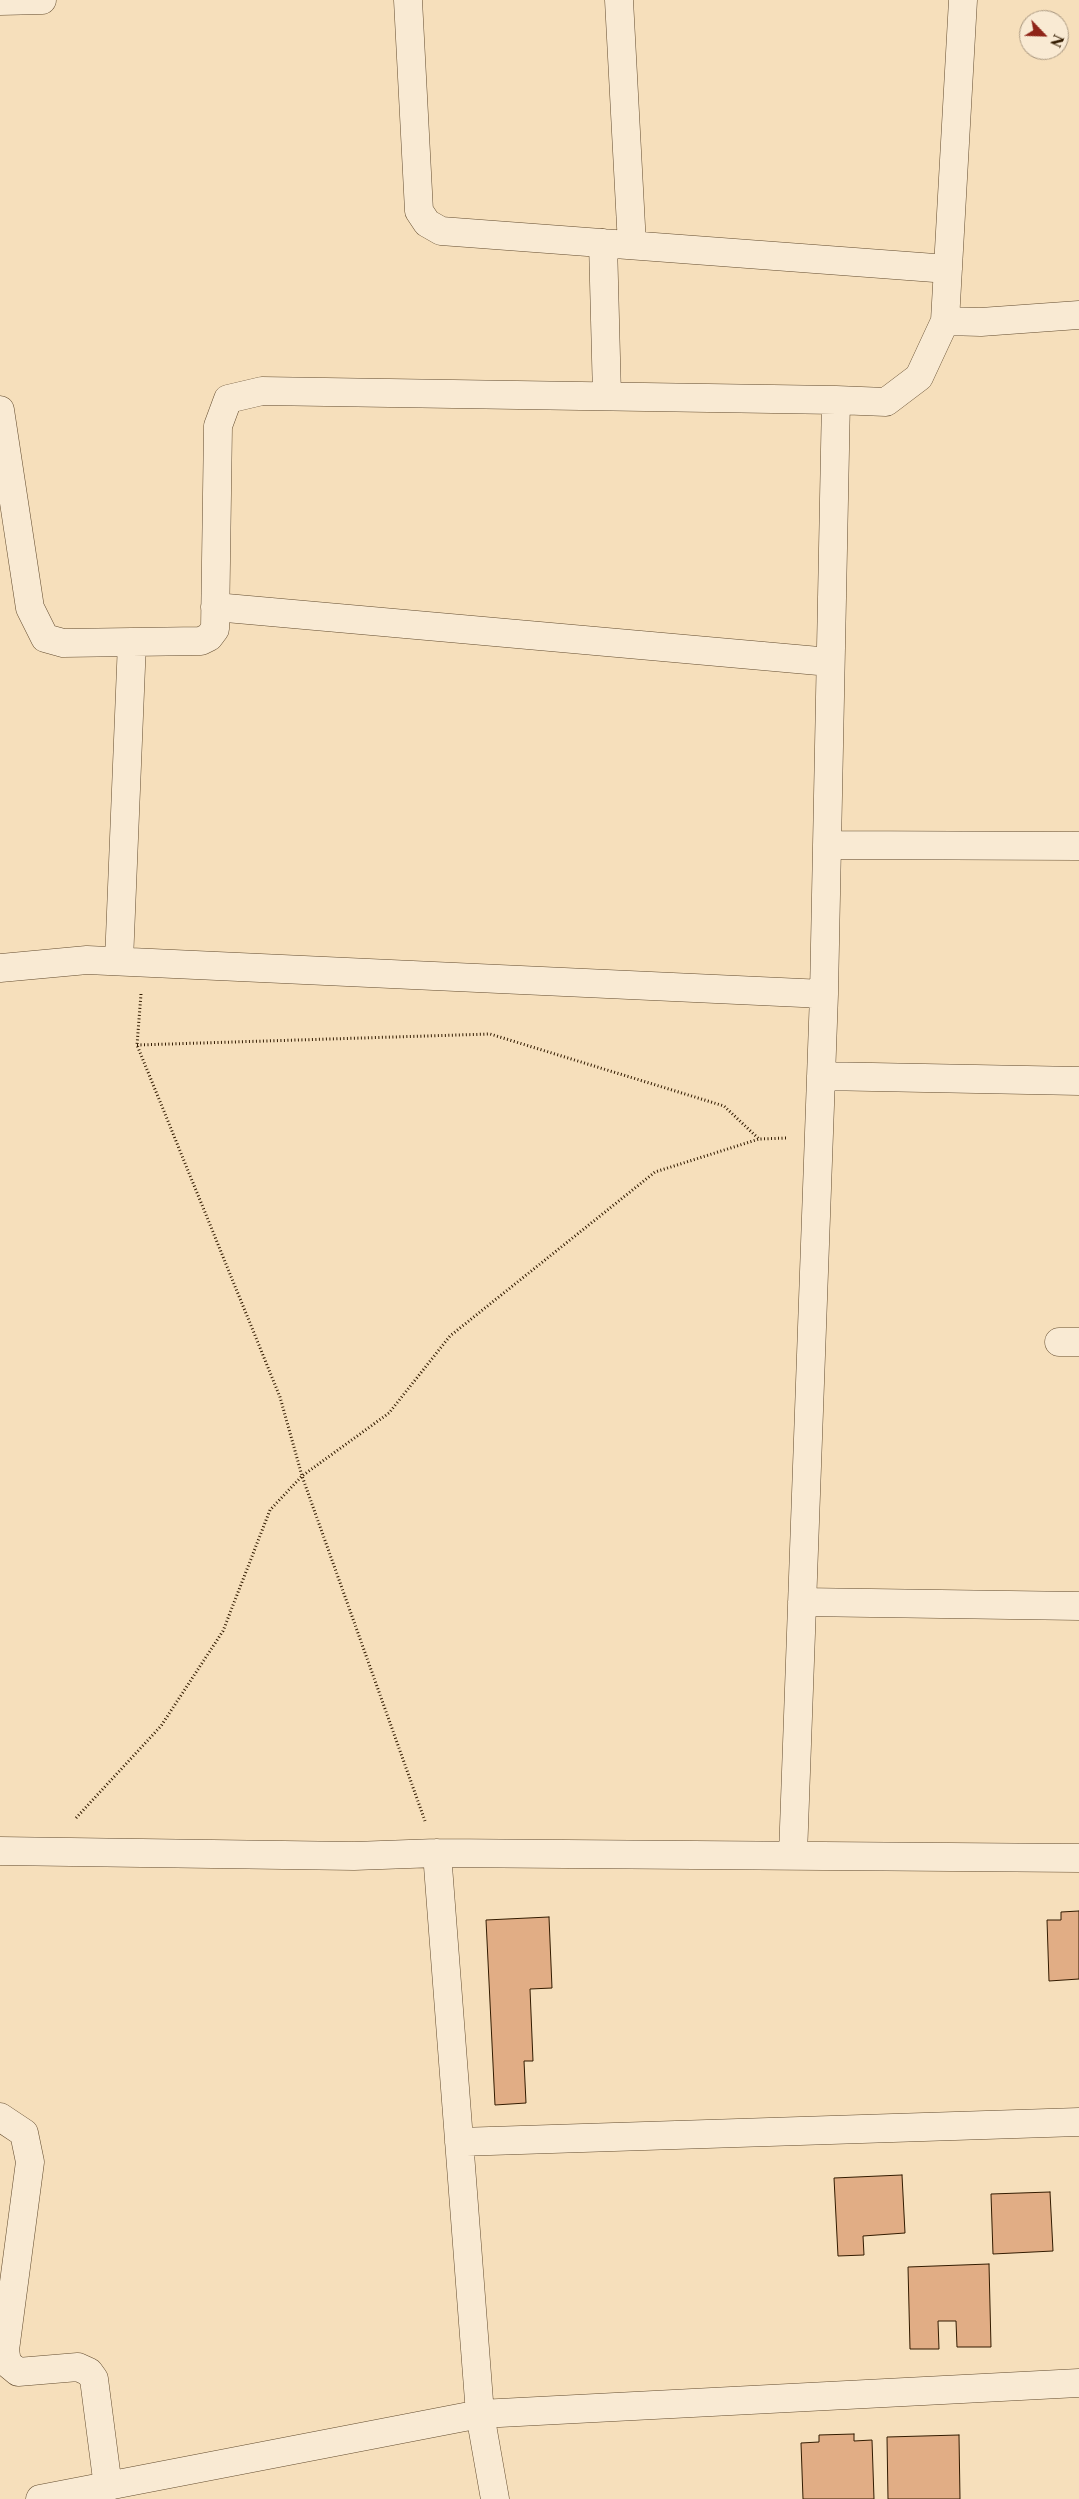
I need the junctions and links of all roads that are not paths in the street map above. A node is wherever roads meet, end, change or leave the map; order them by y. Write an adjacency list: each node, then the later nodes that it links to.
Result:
1 (42, 0): 5 (street)
2 (408, 0): 6 (street)
3 (619, 0): 7 (street)
4 (963, 0): 8 (street)
5 (0, 1)
6 (602, 243): 7 (street); 11 (street)
7 (632, 245): 8 (street)
8 (948, 270): 10 (street)
9 (1079, 315): 10 (street)
10 (945, 321): 12 (street)
11 (607, 396): 12 (street); 15 (street)
12 (836, 400): 17 (street)
13 (0, 410): 14 (street)
14 (3, 446): 16 (street)
15 (215, 607): 16 (street); 17 (street)
16 (132, 642): 20 (street)
17 (830, 662): 18 (street)
18 (827, 844): 19 (street); 22 (street)
19 (1079, 846)
20 (131, 962): 21 (street); 22 (street)
21 (0, 968)
22 (824, 994): 23 (street)
23 (821, 1076): 24 (street); 25 (street)
24 (1079, 1081)
25 (802, 1602): 26 (street); 29 (street)
26 (1079, 1606)
27 (1, 1845): 28 (street)
28 (437, 1852): 29 (street); 33 (street)
29 (793, 1855): 30 (street)
30 (1079, 1858)
31 (0, 2117): 36 (street)
32 (1079, 2122): 33 (street)
33 (459, 2142): 35 (street)
34 (1079, 2382): 35 (street)
35 (480, 2414): 37 (street); 39 (street)
36 (108, 2487): 37 (street); 38 (street)
37 (148, 2489)
38 (40, 2499)
39 (495, 2499)

